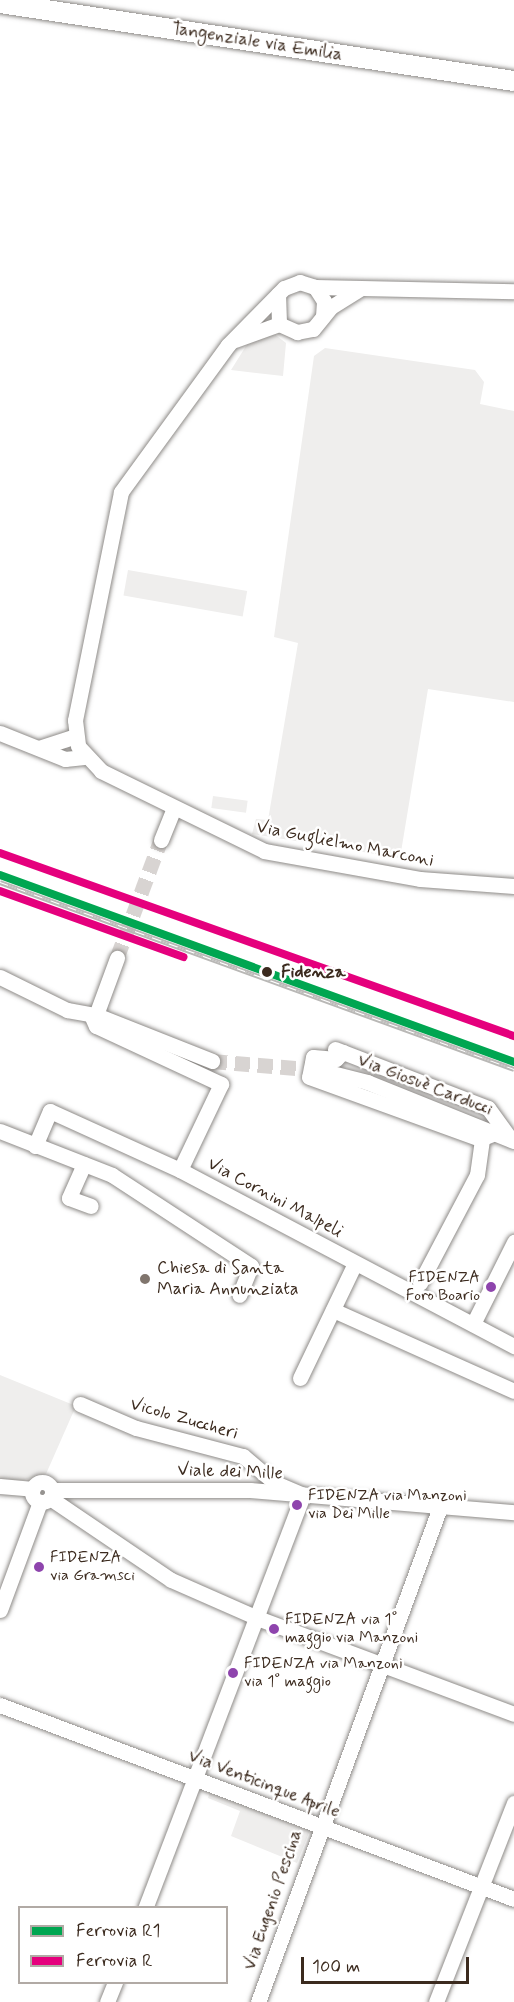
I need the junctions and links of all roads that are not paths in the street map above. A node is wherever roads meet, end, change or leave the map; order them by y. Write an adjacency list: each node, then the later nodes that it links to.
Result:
1 (0, 3): 2 (main road, Tangenziale via Emilia)
2 (439, 70): 3 (main road); 4 (main road, Tangenziale via Emilia); 5 (main road)
3 (514, 74)
4 (514, 81)
5 (514, 93)
6 (315, 287): 7 (street); 9 (street); 10 (street)
7 (360, 289): 8 (street); 10 (street)
8 (514, 291)
9 (278, 294): 11 (street); 12 (street)
10 (323, 316): 11 (street)
11 (279, 324): 12 (street)
12 (228, 345): 14 (street)
13 (0, 733): 15 (street)
14 (75, 736): 15 (street); 16 (street)
15 (39, 748): 16 (street)
16 (84, 757): 17 (street, Via Guglielmo Marconi)
17 (173, 811): 18 (street); 19 (street, Via Guglielmo Marconi)
18 (161, 840)
19 (514, 886)
20 (117, 958): 22 (street)
21 (0, 977): 22 (street)
22 (93, 1015): 23 (street); 29 (street)
23 (212, 1061)
24 (320, 1070): 26 (street, Via Giosuè Carducci)
25 (0, 1131): 27 (street)
26 (501, 1138): 26 (street); 30 (street); 30 (street)
27 (35, 1146): 28 (street); 29 (street, Via Cornini Malpeli)
28 (84, 1164): 31 (street); 35 (street)
29 (180, 1170): 33 (street, Via Cornini Malpeli)
30 (477, 1175): 34 (street)
31 (91, 1206)
32 (514, 1242): 37 (street)
33 (356, 1263): 36 (street); 37 (street, Via Cornini Malpeli)
34 (420, 1283)
35 (239, 1295)
36 (333, 1310): 39 (street); 40 (street)
37 (473, 1324): 38 (street, Via Cornini Malpeli)
38 (513, 1344)
39 (300, 1378)
40 (514, 1391)
41 (80, 1404): 42 (street, Vicolo Zuccheri)
42 (259, 1471): 44 (street); 46 (street, Vicolo Zuccheri)
43 (0, 1486): 45 (street, Viale dei Mille)
44 (250, 1490): 45 (street, Viale dei Mille); 46 (street, Viale dei Mille)
45 (44, 1495): 49 (street); 50 (street)
46 (303, 1495): 47 (street, Viale dei Mille); 50 (street)
47 (440, 1507): 48 (street, Viale dei Mille); 51 (street, Via Eugenio Pescina)
48 (514, 1512)
49 (0, 1610)
50 (260, 1619): 51 (street); 54 (street)
51 (381, 1665): 53 (street); 56 (street, Via Eugenio Pescina)
52 (0, 1705): 54 (street, Via Venticinque Aprile)
53 (514, 1714)
54 (196, 1779): 56 (street, Via Venticinque Aprile); 59 (street)
55 (514, 1803): 57 (street)
56 (319, 1825): 57 (street, Via Venticinque Aprile); 62 (street, Via Eugenio Pescina)
57 (482, 1887): 58 (street, Via Venticinque Aprile); 63 (street)
58 (514, 1899)
59 (146, 1906)
60 (115, 1984): 61 (street)
61 (107, 2002)
62 (258, 2002)
63 (436, 2002)

